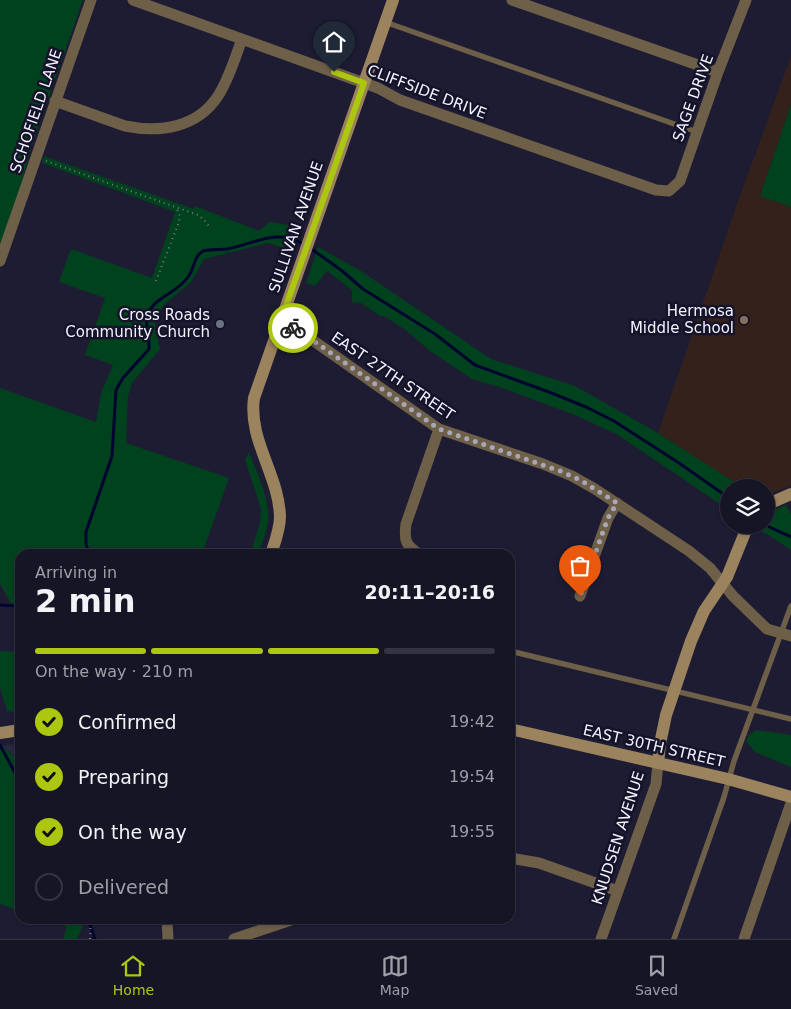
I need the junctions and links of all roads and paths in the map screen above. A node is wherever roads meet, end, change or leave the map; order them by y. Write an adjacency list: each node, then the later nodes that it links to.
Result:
1 (90, 0): 10 (street, SCHOFIELD LANE)
2 (132, 0): 7 (street, CLIFFSIDE DRIVE)
3 (393, 0): 6 (main road, SULLIVAN AVENUE)
4 (512, 0): 8 (street)
5 (746, 0): 8 (street, SAGE DRIVE)
6 (385, 22): 9 (main road, SULLIVAN AVENUE); 11 (lane)
7 (242, 39): 9 (street, CLIFFSIDE DRIVE); 10 (street)
8 (718, 72): 11 (street, SAGE DRIVE)
9 (364, 83): 13 (street, CLIFFSIDE DRIVE); 18 (main road, SULLIVAN AVENUE)
10 (55, 101): 12 (street, SCHOFIELD LANE)
11 (697, 132): 13 (street, SAGE DRIVE)
12 (35, 157): 14 (path); 16 (street, SCHOFIELD LANE)
13 (656, 190)
14 (176, 208): 15 (path); 17 (path)
15 (209, 226)
16 (0, 261)
17 (156, 281)
18 (280, 323): 19 (street, EAST 27TH STREET); 24 (main road, SULLIVAN AVENUE)
19 (439, 429): 22 (street, EAST 27TH STREET); 25 (street)
20 (791, 494): 21 (main road)
21 (775, 501)
22 (617, 503): 26 (street, EAST 27TH STREET); 27 (street)
23 (744, 534): 26 (main road, KNUDSEN AVENUE)
24 (272, 549)
25 (412, 549)
26 (723, 585): 29 (street, EAST 27TH STREET); 31 (main road, KNUDSEN AVENUE)
27 (580, 596)
28 (791, 606): 29 (lane)
29 (786, 635): 32 (lane)
30 (515, 652): 31 (lane)
31 (674, 690): 32 (lane); 37 (main road, KNUDSEN AVENUE)
32 (753, 711): 33 (lane); 38 (lane)
33 (791, 719)
34 (515, 730): 37 (main road, EAST 30TH STREET)
35 (15, 731): 36 (main road)
36 (0, 733)
37 (658, 764): 38 (main road, EAST 30TH STREET); 42 (street, KNUDSEN AVENUE)
38 (728, 780): 39 (main road, EAST 30TH STREET); 50 (lane)
39 (791, 796)
40 (791, 803): 51 (street)
41 (515, 859): 42 (street)
42 (618, 891): 49 (street, KNUDSEN AVENUE)
43 (91, 924): 46 (path)
44 (167, 924): 47 (street)
45 (279, 924): 48 (street)
46 (90, 939)
47 (168, 939)
48 (234, 939)
49 (602, 939)
50 (674, 939)
51 (744, 939)

